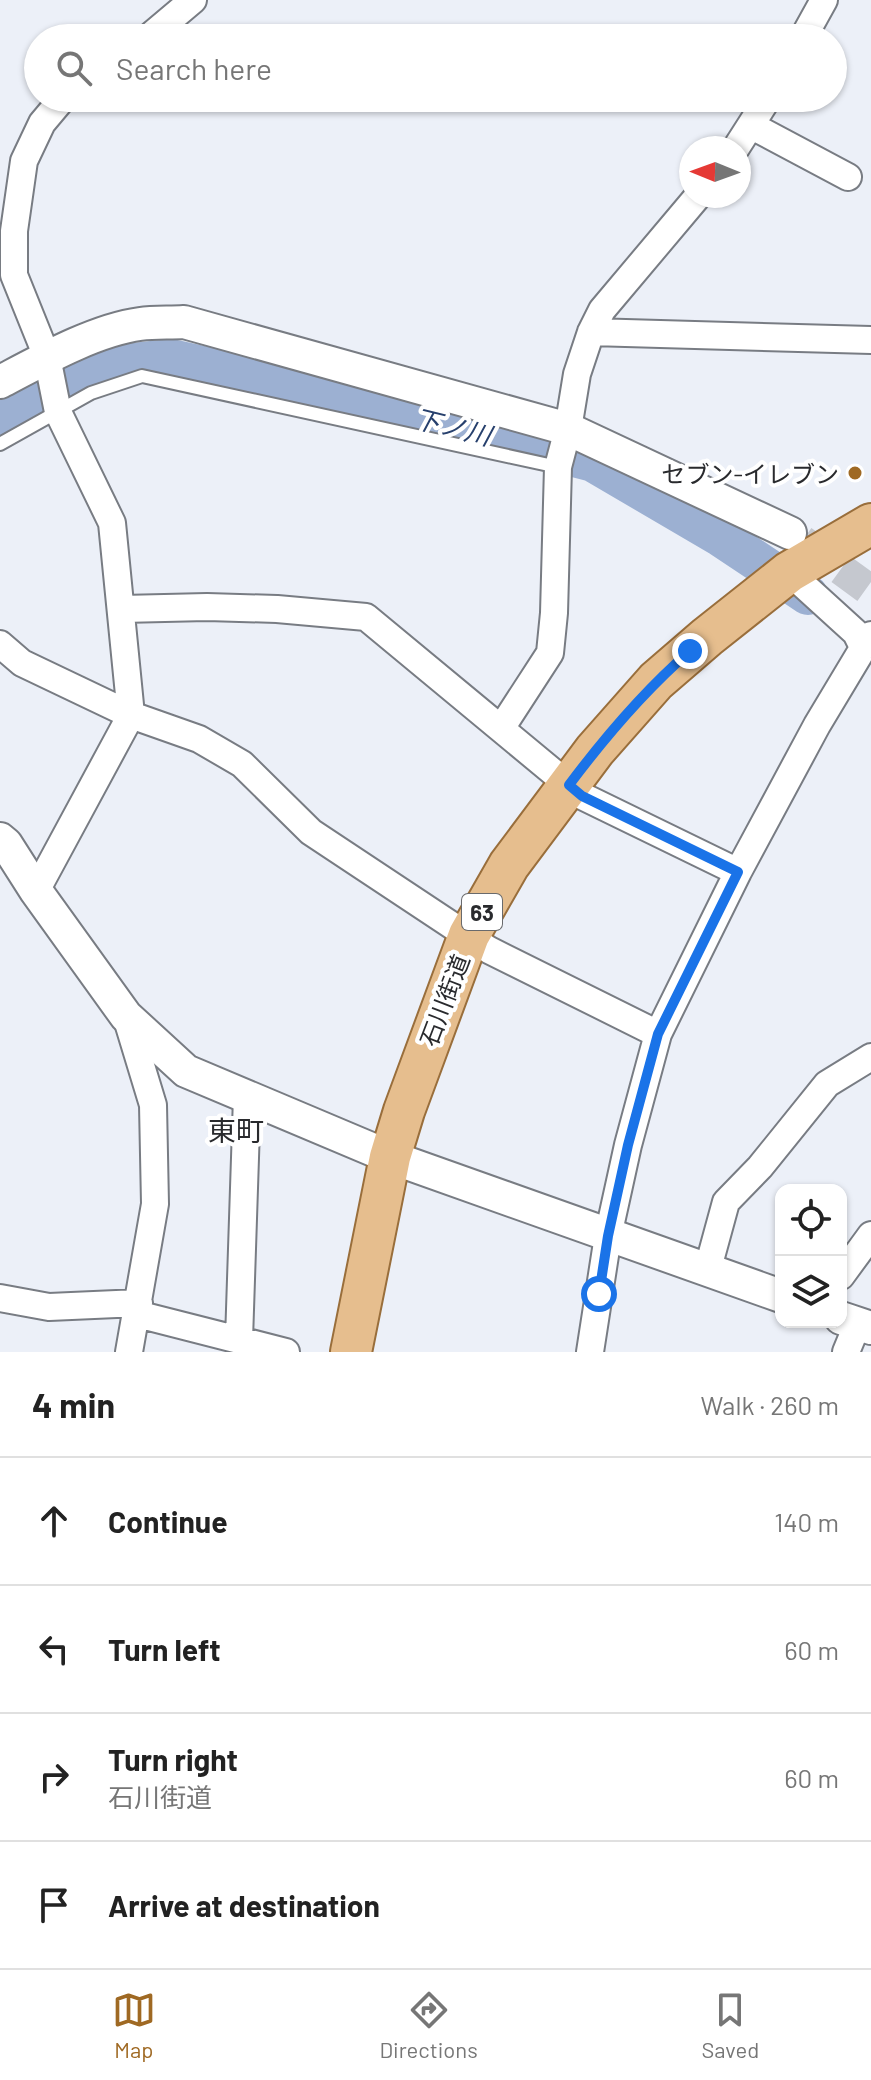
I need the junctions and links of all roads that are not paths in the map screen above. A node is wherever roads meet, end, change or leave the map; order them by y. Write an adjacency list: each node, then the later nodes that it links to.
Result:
1 (193, 0): 3 (street)
2 (824, 0): 4 (street)
3 (165, 24)
4 (811, 24)
5 (51, 112): 13 (street)
6 (760, 112): 7 (street)
7 (752, 126): 8 (street); 9 (street)
8 (745, 136)
9 (848, 177)
10 (688, 208): 11 (street)
11 (591, 332): 12 (street); 16 (street)
12 (871, 340)
13 (47, 357): 14 (street); 15 (street); 16 (street)
14 (0, 382)
15 (58, 412): 17 (lane); 18 (lane); 22 (street)
16 (568, 429): 18 (street); 20 (street)
17 (0, 444)
18 (558, 467): 26 (street)
19 (871, 524): 21 (main road, 石川街道 / 63)
20 (790, 533)
21 (789, 572): 23 (street); 27 (main road, 石川街道 / 63)
22 (122, 609): 25 (street); 26 (street)
23 (867, 641): 29 (street)
24 (0, 644): 25 (street)
25 (131, 715): 30 (street); 31 (street)
26 (502, 727): 27 (street)
27 (569, 785): 29 (street); 31 (main road, 石川街道 / 63)
28 (0, 839): 30 (street)
29 (738, 872): 33 (street)
30 (36, 891): 32 (street)
31 (469, 935): 33 (street); 36 (main road, 石川街道 / 63)
32 (126, 1016): 35 (street); 43 (street)
33 (658, 1034): 38 (street)
34 (871, 1057): 39 (street)
35 (247, 1097): 36 (street); 44 (street)
36 (390, 1157): 38 (street); 47 (main road, 石川街道 / 63)
37 (871, 1235): 40 (street)
38 (608, 1236): 39 (street); 48 (street)
39 (708, 1268): 41 (street)
40 (847, 1268)
41 (775, 1294)
42 (0, 1298): 43 (street)
43 (138, 1308): 44 (street); 45 (street)
44 (239, 1340): 46 (street)
45 (129, 1352)
46 (286, 1352)
47 (351, 1352)
48 (590, 1352)

